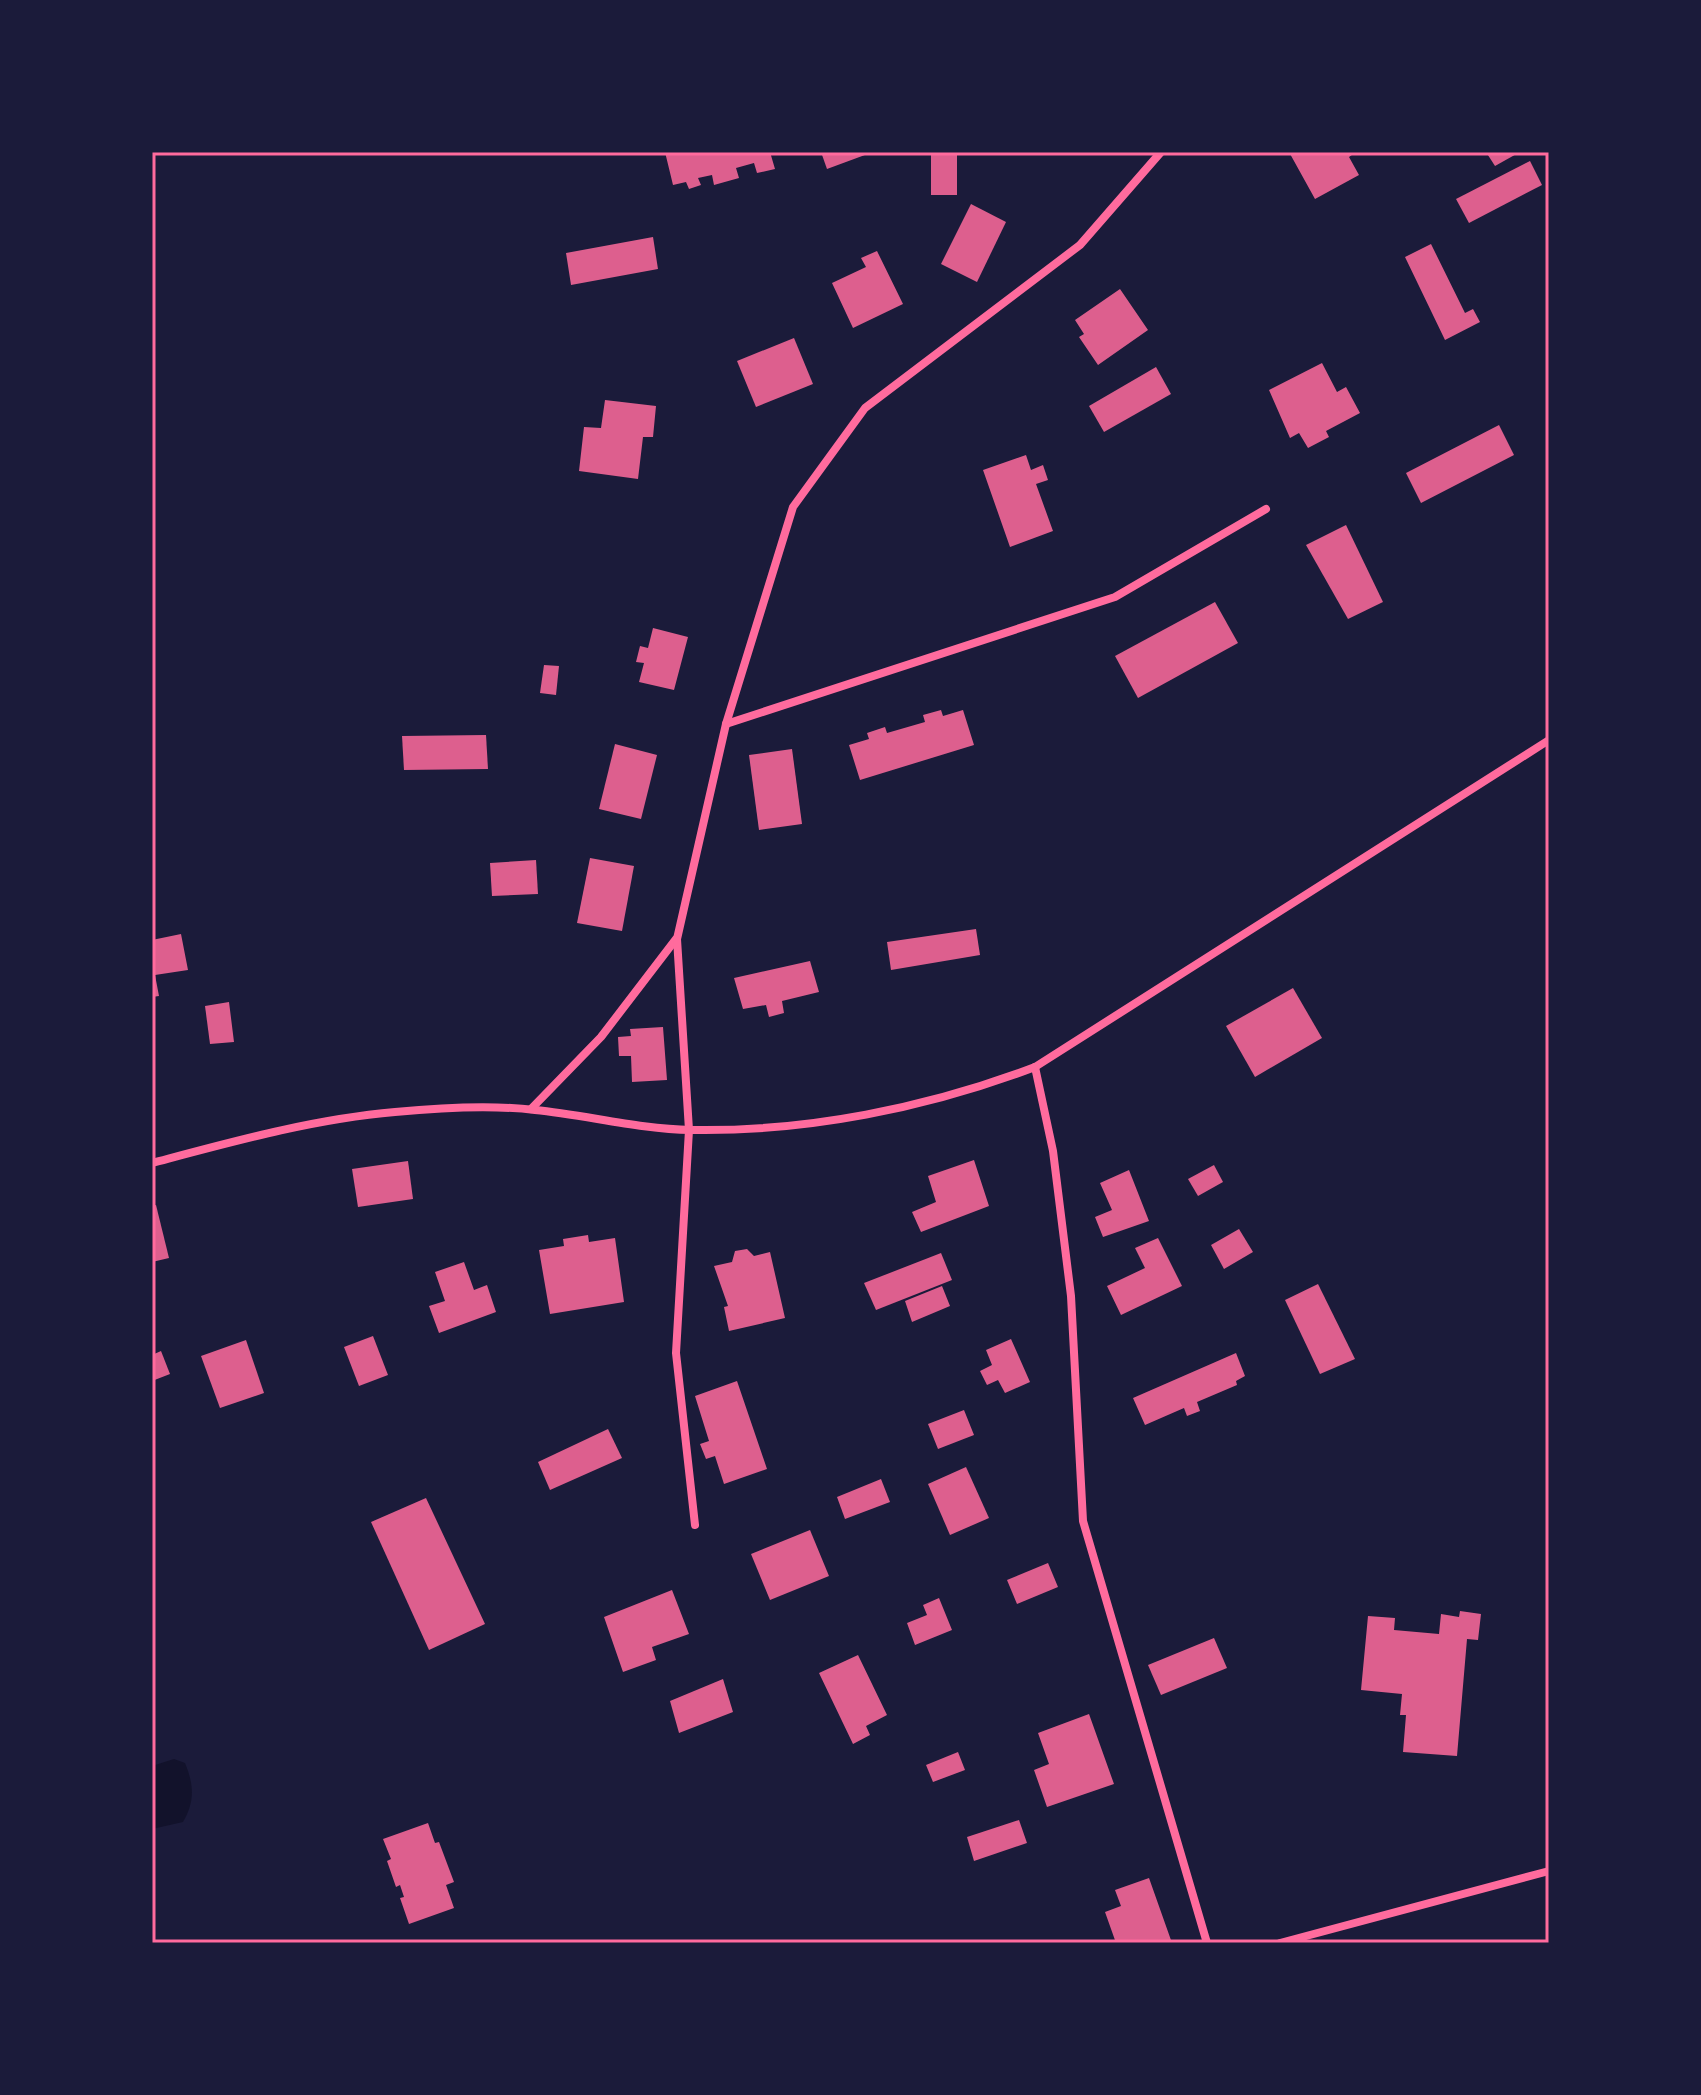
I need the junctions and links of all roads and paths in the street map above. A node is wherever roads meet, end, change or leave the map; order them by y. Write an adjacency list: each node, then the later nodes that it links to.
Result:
1 (1161, 152): 3 (street)
2 (1266, 509): 3 (street)
3 (726, 724): 5 (street)
4 (1549, 740): 6 (street)
5 (677, 939): 7 (street); 8 (street)
6 (1035, 1067): 8 (street); 12 (street)
7 (531, 1109): 8 (street); 9 (street)
8 (689, 1130): 10 (street)
9 (152, 1163)
10 (695, 1525)
11 (1549, 1871): 13 (street)
12 (1207, 1943)
13 (1280, 1943)

